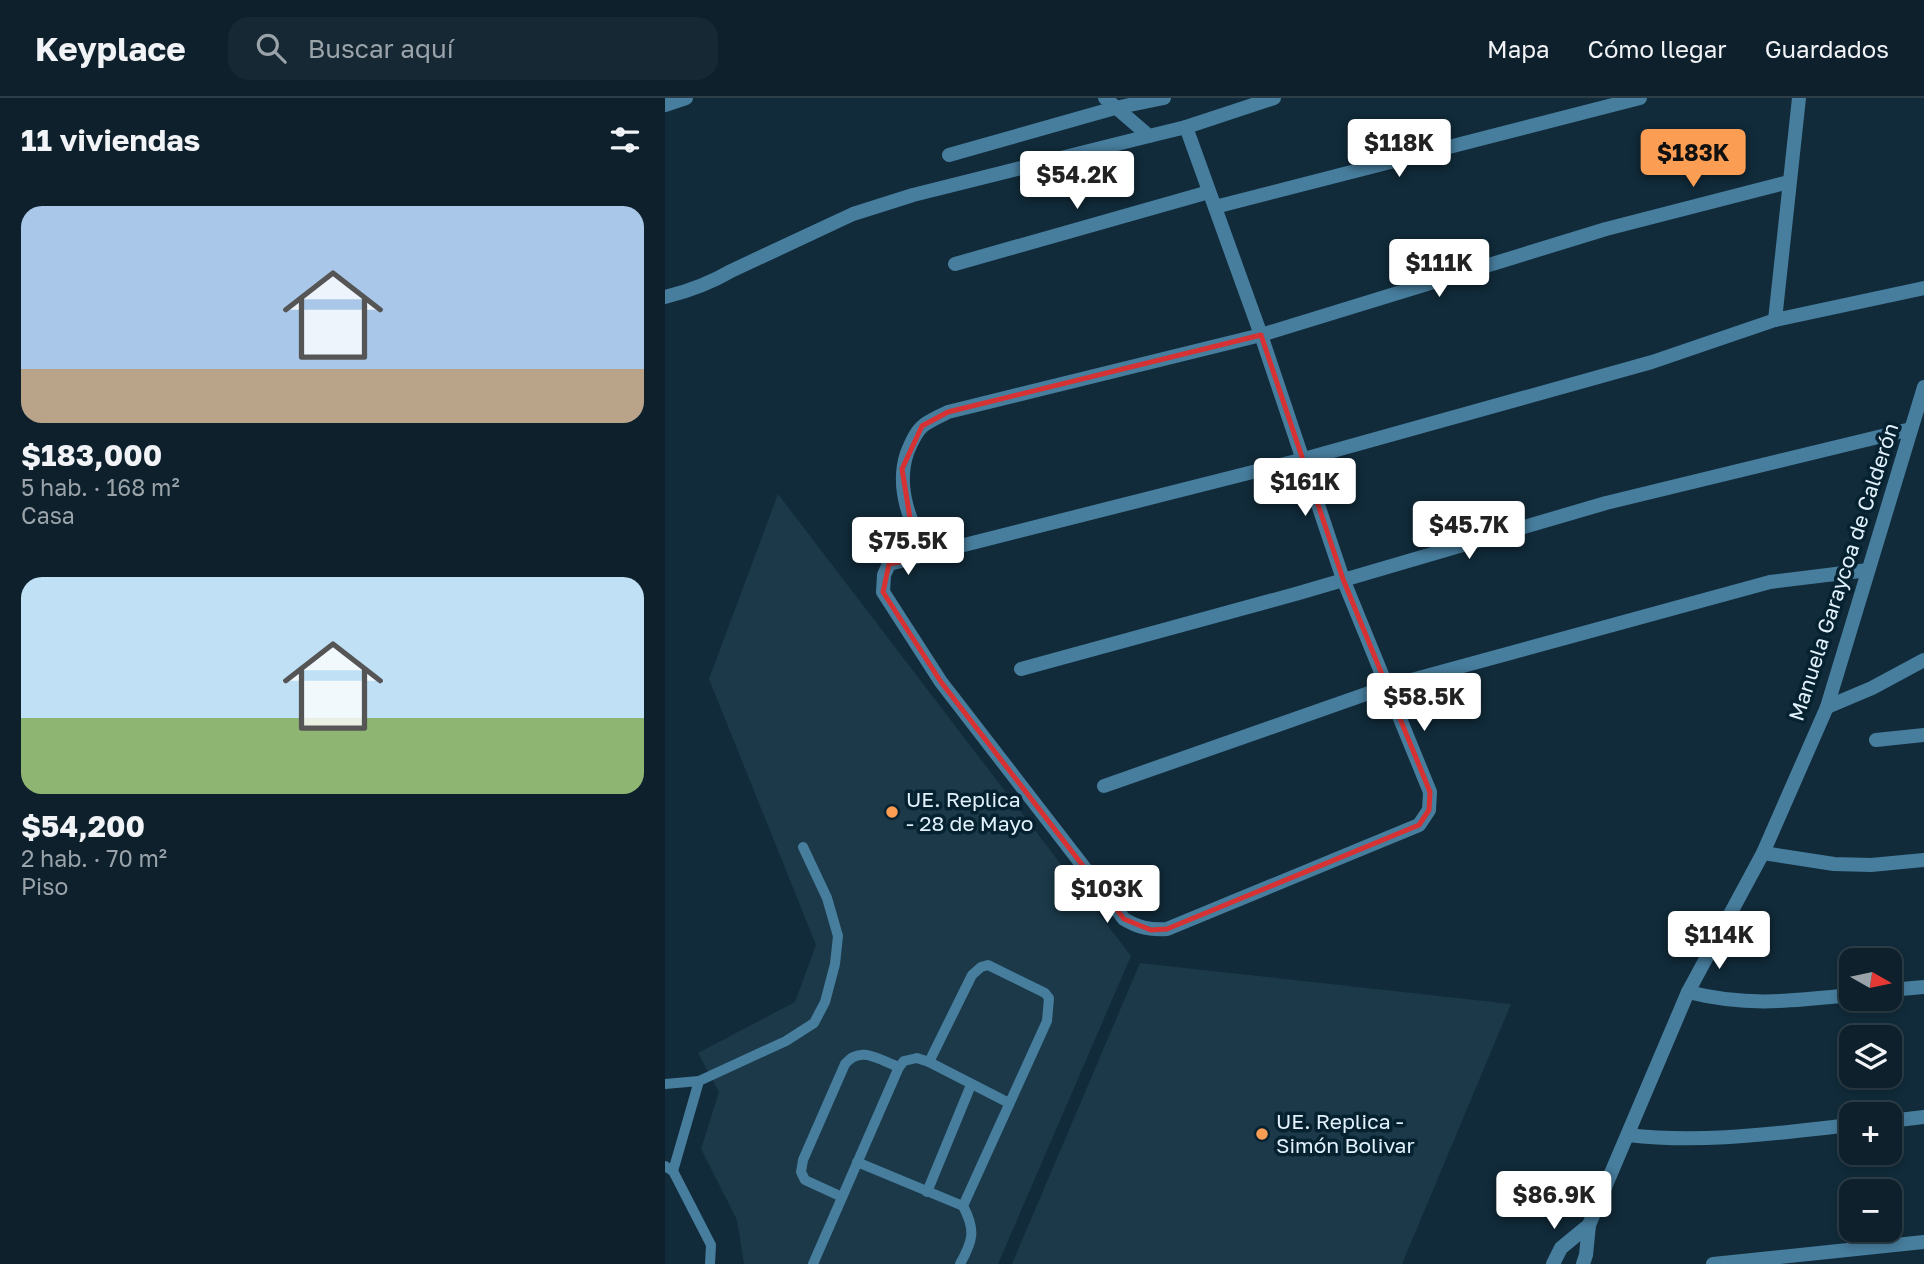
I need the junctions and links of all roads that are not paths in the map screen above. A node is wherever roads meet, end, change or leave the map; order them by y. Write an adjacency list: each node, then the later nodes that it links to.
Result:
1 (687, 98): 7 (street)
2 (1164, 98): 6 (street)
3 (1274, 98): 8 (street)
4 (1640, 98): 13 (street)
5 (1799, 98): 11 (street)
6 (1110, 103): 9 (street); 10 (street)
7 (665, 105)
8 (1186, 127): 9 (street); 12 (street)
9 (1149, 136): 16 (street)
10 (949, 155)
11 (1789, 182): 17 (street); 18 (street)
12 (1209, 192): 13 (street); 14 (street)
13 (1215, 207): 18 (street)
14 (955, 264)
15 (1924, 288): 17 (street)
16 (665, 297)
17 (1775, 320): 21 (street)
18 (1261, 335): 21 (street); 22 (street)
19 (1924, 387): 20 (street, Manuela Garaycoa de Calderón)
20 (1912, 429): 23 (street, Manuela Garaycoa de Calderón); 24 (street)
21 (1304, 459): 22 (street); 24 (street)
22 (927, 556): 27 (street)
23 (1868, 570): 27 (street); 28 (street, Manuela Garaycoa de Calderón)
24 (1343, 579): 26 (street); 27 (street)
25 (1924, 660): 28 (street)
26 (1021, 669)
27 (1386, 687): 31 (street)
28 (1827, 707): 33 (street, Manuela Garaycoa de Calderón)
29 (1924, 734): 30 (street)
30 (1876, 740)
31 (1104, 786)
32 (803, 847): 41 (lane)
33 (1763, 853): 34 (street); 37 (street, Manuela Garaycoa de Calderón)
34 (1924, 860)
35 (1924, 986): 36 (street)
36 (1902, 989)
37 (1688, 992): 38 (street); 48 (street, Manuela Garaycoa de Calderón)
38 (1839, 996)
39 (929, 1062): 40 (lane); 43 (lane); 44 (lane)
40 (899, 1067): 49 (lane); 52 (lane)
41 (699, 1081): 42 (lane); 50 (lane)
42 (665, 1084)
43 (971, 1085): 44 (lane); 51 (lane)
44 (1009, 1103): 53 (lane)
45 (1924, 1117): 46 (street)
46 (1902, 1120)
47 (1839, 1126): 48 (street)
48 (1628, 1135): 54 (street, Manuela Garaycoa de Calderón)
49 (857, 1162): 51 (lane); 52 (lane)
50 (669, 1168): 56 (lane)
51 (926, 1192): 53 (lane)
52 (842, 1197): 57 (lane)
53 (963, 1206): 58 (lane)
54 (1589, 1225): 59 (street, Manuela Garaycoa de Calderón); 60 (street, Manuela Garaycoa de Calderón)
55 (1924, 1242): 61 (street)
56 (710, 1264)
57 (813, 1264)
58 (960, 1264)
59 (1553, 1264)
60 (1583, 1264)
61 (1713, 1264)

